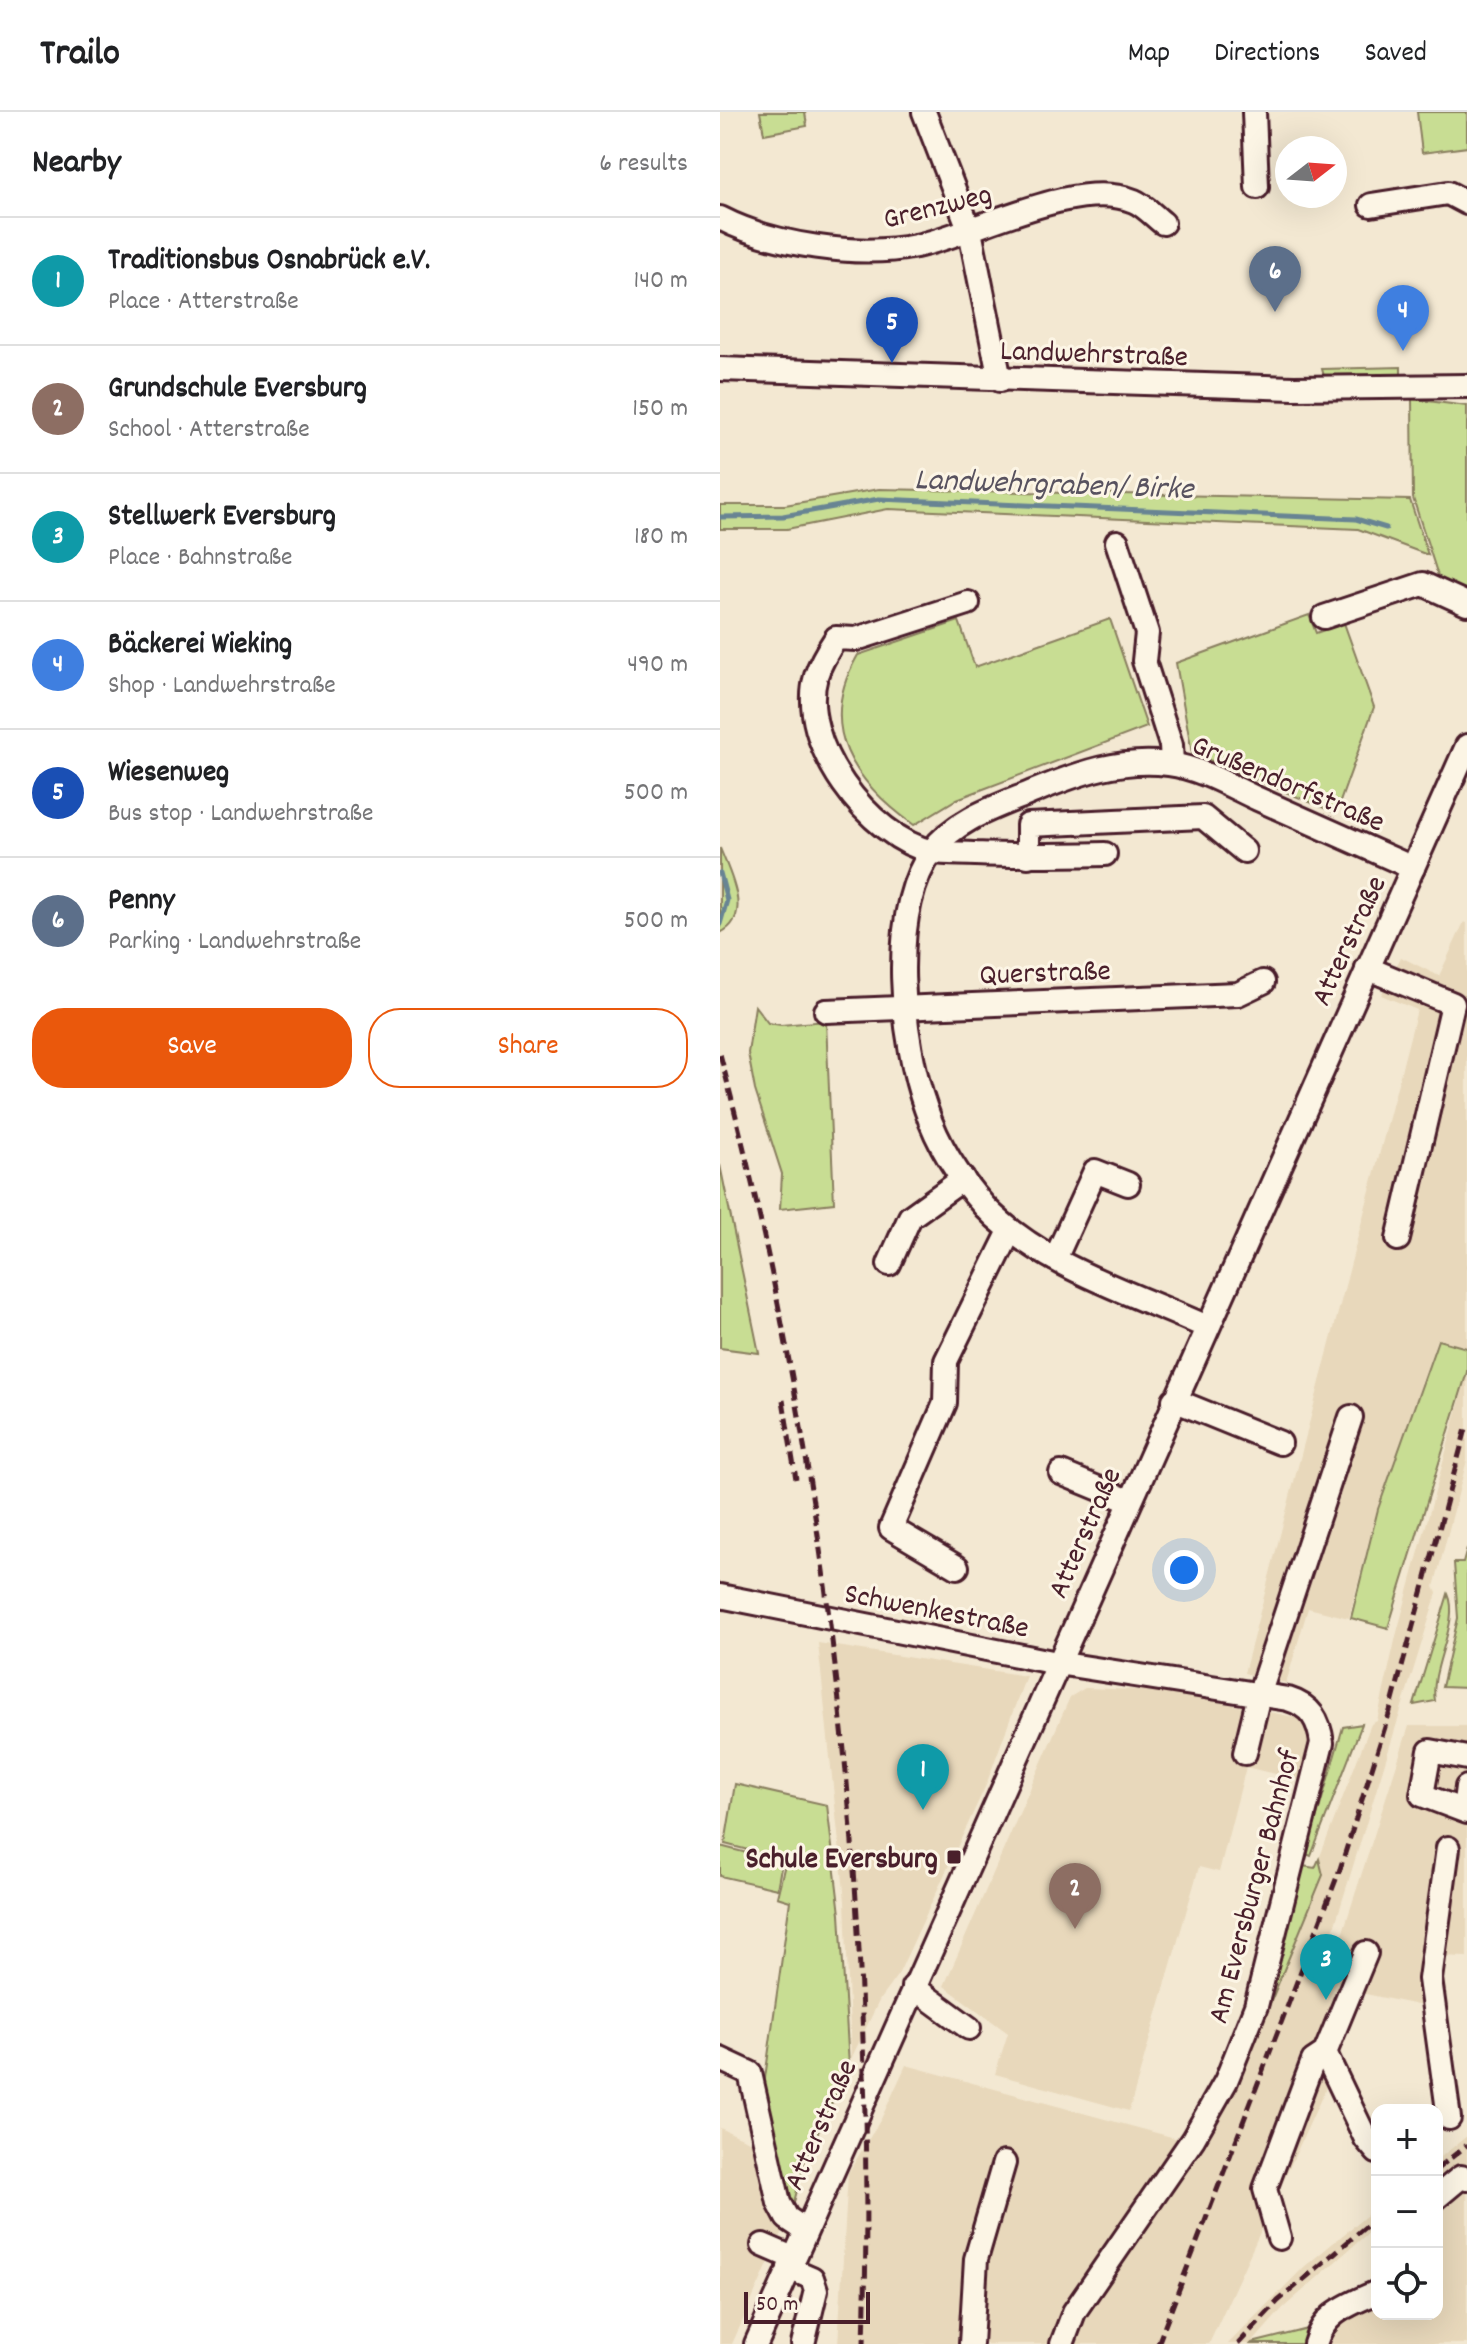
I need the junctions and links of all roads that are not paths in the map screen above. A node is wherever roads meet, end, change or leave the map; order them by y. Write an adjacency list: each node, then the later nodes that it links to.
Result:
1 (924, 112): 8 (street)
2 (1254, 112): 3 (street)
3 (1257, 187)
4 (1467, 203): 5 (street)
5 (1371, 205)
6 (720, 218): 8 (street, Grenzweg)
7 (1163, 223): 8 (street, Grenzweg)
8 (970, 231): 10 (street)
9 (720, 369): 10 (street, Landwehrstraße)
10 (1000, 380): 11 (street, Landwehrstraße)
11 (1463, 388)
12 (1117, 542): 17 (street)
13 (968, 603): 19 (street)
14 (1467, 604): 15 (street)
15 (1324, 617)
16 (1467, 746): 22 (street, Atterstraße)
17 (1172, 764): 19 (street, Grußendorfstraße); 22 (street, Grußendorfstraße)
18 (1244, 851): 21 (street)
19 (931, 852): 21 (street); 25 (street, Grußendorfstraße)
20 (1105, 854): 21 (street)
21 (1028, 856)
22 (1413, 868): 23 (street, Atterstraße)
23 (1367, 968): 30 (street); 33 (street, Atterstraße)
24 (1263, 982): 25 (street, Querstraße)
25 (907, 1006): 26 (street, Querstraße); 27 (street, Grußendorfstraße)
26 (826, 1011)
27 (963, 1179): 29 (street, Grußendorfstraße); 32 (street)
28 (1128, 1184): 31 (street)
29 (1010, 1231): 31 (street, Grußendorfstraße); 39 (street)
30 (1398, 1239)
31 (1055, 1259): 33 (street, Grußendorfstraße)
32 (889, 1264)
33 (1207, 1327): 34 (street, Atterstraße)
34 (1174, 1400): 36 (street); 38 (street, Atterstraße)
35 (1351, 1417): 42 (street)
36 (1280, 1443)
37 (1061, 1473): 38 (street)
38 (1129, 1501): 41 (street, Atterstraße)
39 (957, 1567)
40 (720, 1596): 41 (street, Schwenkestraße)
41 (1057, 1663): 42 (street, Schwenkestraße); 50 (street, Atterstraße)
42 (1259, 1695): 43 (street, Schwenkestraße); 44 (street)
43 (1320, 1728): 67 (street, Am Eversburger Bahnhof)
44 (1245, 1753)
45 (1467, 1758): 47 (street)
46 (1467, 1787): 47 (street)
47 (1465, 1811)
48 (1448, 1848): 54 (street)
49 (1366, 1953): 52 (street)
50 (913, 1987): 51 (street); 59 (street, Atterstraße)
51 (969, 2028)
52 (1325, 2053): 55 (street); 60 (street)
53 (720, 2059): 59 (street)
54 (1451, 2117)
55 (1371, 2145)
56 (1004, 2163): 66 (street)
57 (1467, 2179): 58 (street)
58 (1443, 2192)
59 (805, 2230): 62 (street, Atterstraße)
60 (1279, 2238)
61 (763, 2245): 62 (street)
62 (791, 2263): 64 (street, Atterstraße); 65 (street)
63 (1371, 2295): 68 (street)
64 (756, 2344)
65 (803, 2344)
66 (971, 2344)
67 (1062, 2344)
68 (1315, 2344)

